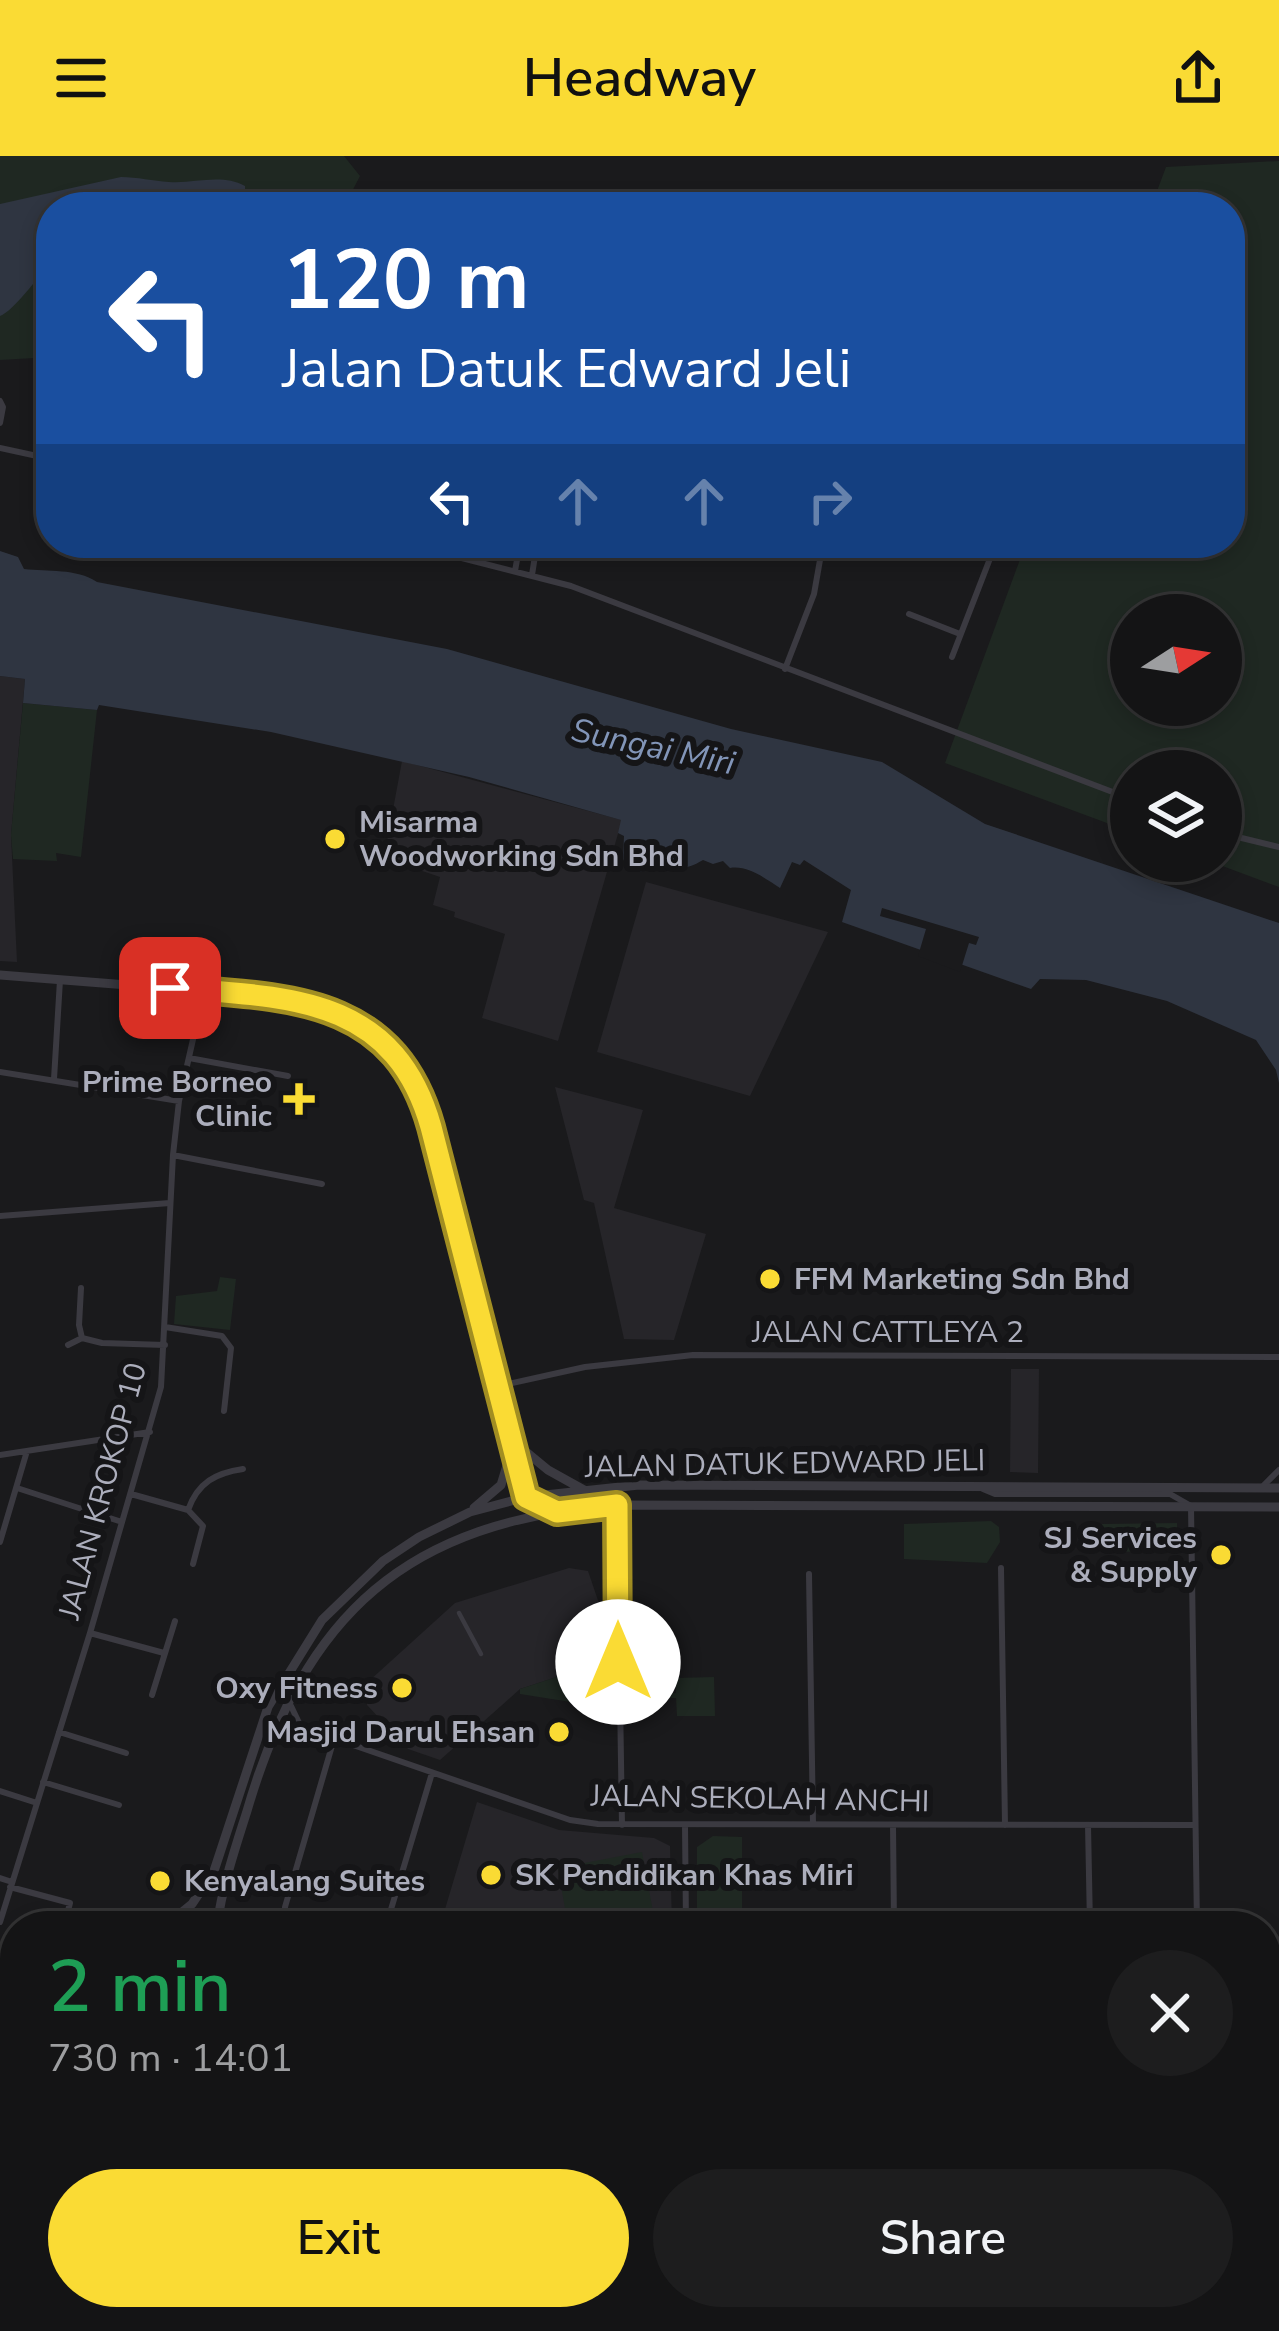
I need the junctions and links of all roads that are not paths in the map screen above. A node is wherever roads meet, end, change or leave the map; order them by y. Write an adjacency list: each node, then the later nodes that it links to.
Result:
1 (0, 401): 2 (street)
2 (0, 423)
3 (0, 448): 4 (street)
4 (36, 456)
5 (461, 558): 10 (street)
6 (517, 558): 10 (street)
7 (535, 558): 11 (street)
8 (820, 558): 15 (street)
9 (988, 558): 13 (street)
10 (515, 572): 11 (street)
11 (532, 575): 15 (street)
12 (909, 614): 13 (street)
13 (960, 634): 14 (street)
14 (952, 657)
15 (785, 669): 16 (street)
16 (1110, 791)
17 (1242, 838): 18 (street)
18 (1279, 847)
19 (0, 975): 20 (street)
20 (60, 980): 21 (street); 25 (street)
21 (204, 991): 22 (street, JALAN KROKOP 10); 37 (street)
22 (189, 1058): 24 (street); 26 (street, JALAN KROKOP 10)
23 (0, 1072): 25 (street)
24 (288, 1076)
25 (54, 1079): 26 (street)
26 (179, 1101): 27 (street, JALAN KROKOP 10)
27 (173, 1155): 28 (street); 29 (street, JALAN KROKOP 10)
28 (322, 1184)
29 (170, 1203): 30 (street); 32 (street, JALAN KROKOP 10)
30 (0, 1216)
31 (81, 1288): 33 (street)
32 (165, 1328): 35 (street, JALAN KROKOP 10); 38 (street)
33 (82, 1338): 34 (street); 35 (street)
34 (68, 1345)
35 (165, 1345): 39 (street, JALAN KROKOP 10)
36 (1279, 1357): 37 (street, JALAN CATTLEYA 2)
37 (499, 1386): 40 (street)
38 (224, 1411)
39 (150, 1432): 41 (street); 50 (street, JALAN KROKOP 10)
40 (514, 1442): 49 (street); 51 (street); 56 (street)
41 (27, 1451): 42 (street); 46 (street)
42 (0, 1454)
43 (243, 1469): 55 (street)
44 (1279, 1470): 47 (street)
45 (973, 1484): 47 (street, JALAN DATUK EDWARD JELI); 49 (street, JALAN DATUK EDWARD JELI); 53 (street)
46 (17, 1488): 58 (street); 60 (street)
47 (1261, 1488): 48 (street, JALAN DATUK EDWARD JELI)
48 (1279, 1488)
49 (584, 1490): 51 (street, JALAN DATUK EDWARD JELI)
50 (131, 1494): 55 (street); 58 (street, JALAN KROKOP 10)
51 (526, 1497): 56 (street, JALAN DATUK EDWARD JELI); 57 (street); 59 (street)
52 (617, 1505): 53 (street, JALAN DATUK EDWARD JELI); 57 (street, JALAN DATUK EDWARD JELI); 81 (street)
53 (1191, 1506): 54 (street, JALAN DATUK EDWARD JELI); 86 (street)
54 (1279, 1507)
55 (188, 1510): 61 (street)
56 (470, 1512): 92 (street, JALAN DATUK EDWARD JELI)
57 (557, 1512): 59 (street, JALAN DATUK EDWARD JELI)
58 (122, 1522): 66 (street, JALAN KROKOP 10)
59 (513, 1522): 70 (street, JALAN DATUK EDWARD JELI)
60 (0, 1542)
61 (193, 1564)
62 (1001, 1568): 85 (street)
63 (809, 1574): 83 (street)
64 (459, 1613): 68 (street)
65 (176, 1621): 67 (street)
66 (90, 1633): 67 (street); 72 (street, JALAN KROKOP 10)
67 (164, 1653): 69 (street)
68 (482, 1654)
69 (152, 1695)
70 (288, 1696): 71 (street); 73 (street, JALAN DATUK EDWARD JELI)
71 (301, 1727): 73 (street); 74 (street, JALAN SEKOLAH ANCHI)
72 (59, 1732): 75 (street); 77 (street, JALAN KROKOP 10)
73 (272, 1735): 93 (street, JALAN DATUK EDWARD JELI)
74 (334, 1739): 76 (street, JALAN SEKOLAH ANCHI); 94 (street)
75 (126, 1753)
76 (432, 1773): 81 (street, JALAN SEKOLAH ANCHI); 95 (street)
77 (43, 1782): 79 (street, JALAN KROKOP 10); 80 (street)
78 (0, 1791): 79 (street)
79 (37, 1803): 89 (street, JALAN KROKOP 10)
80 (118, 1805)
81 (622, 1825): 82 (street, JALAN SEKOLAH ANCHI)
82 (685, 1825): 83 (street, JALAN SEKOLAH ANCHI); 96 (street)
83 (813, 1825): 84 (street, JALAN SEKOLAH ANCHI)
84 (892, 1825): 85 (street, JALAN SEKOLAH ANCHI); 97 (street)
85 (1006, 1825): 87 (street, JALAN SEKOLAH ANCHI)
86 (1195, 1825): 87 (street, JALAN SEKOLAH ANCHI); 99 (street)
87 (1088, 1826): 98 (street)
88 (0, 1878): 89 (street)
89 (11, 1884): 90 (street, JALAN KROKOP 10); 91 (street)
90 (3, 1911)
91 (68, 1911)
92 (183, 1911)
93 (220, 1911)
94 (285, 1911)
95 (391, 1911)
96 (686, 1911)
97 (894, 1911)
98 (1090, 1911)
99 (1197, 1911)

